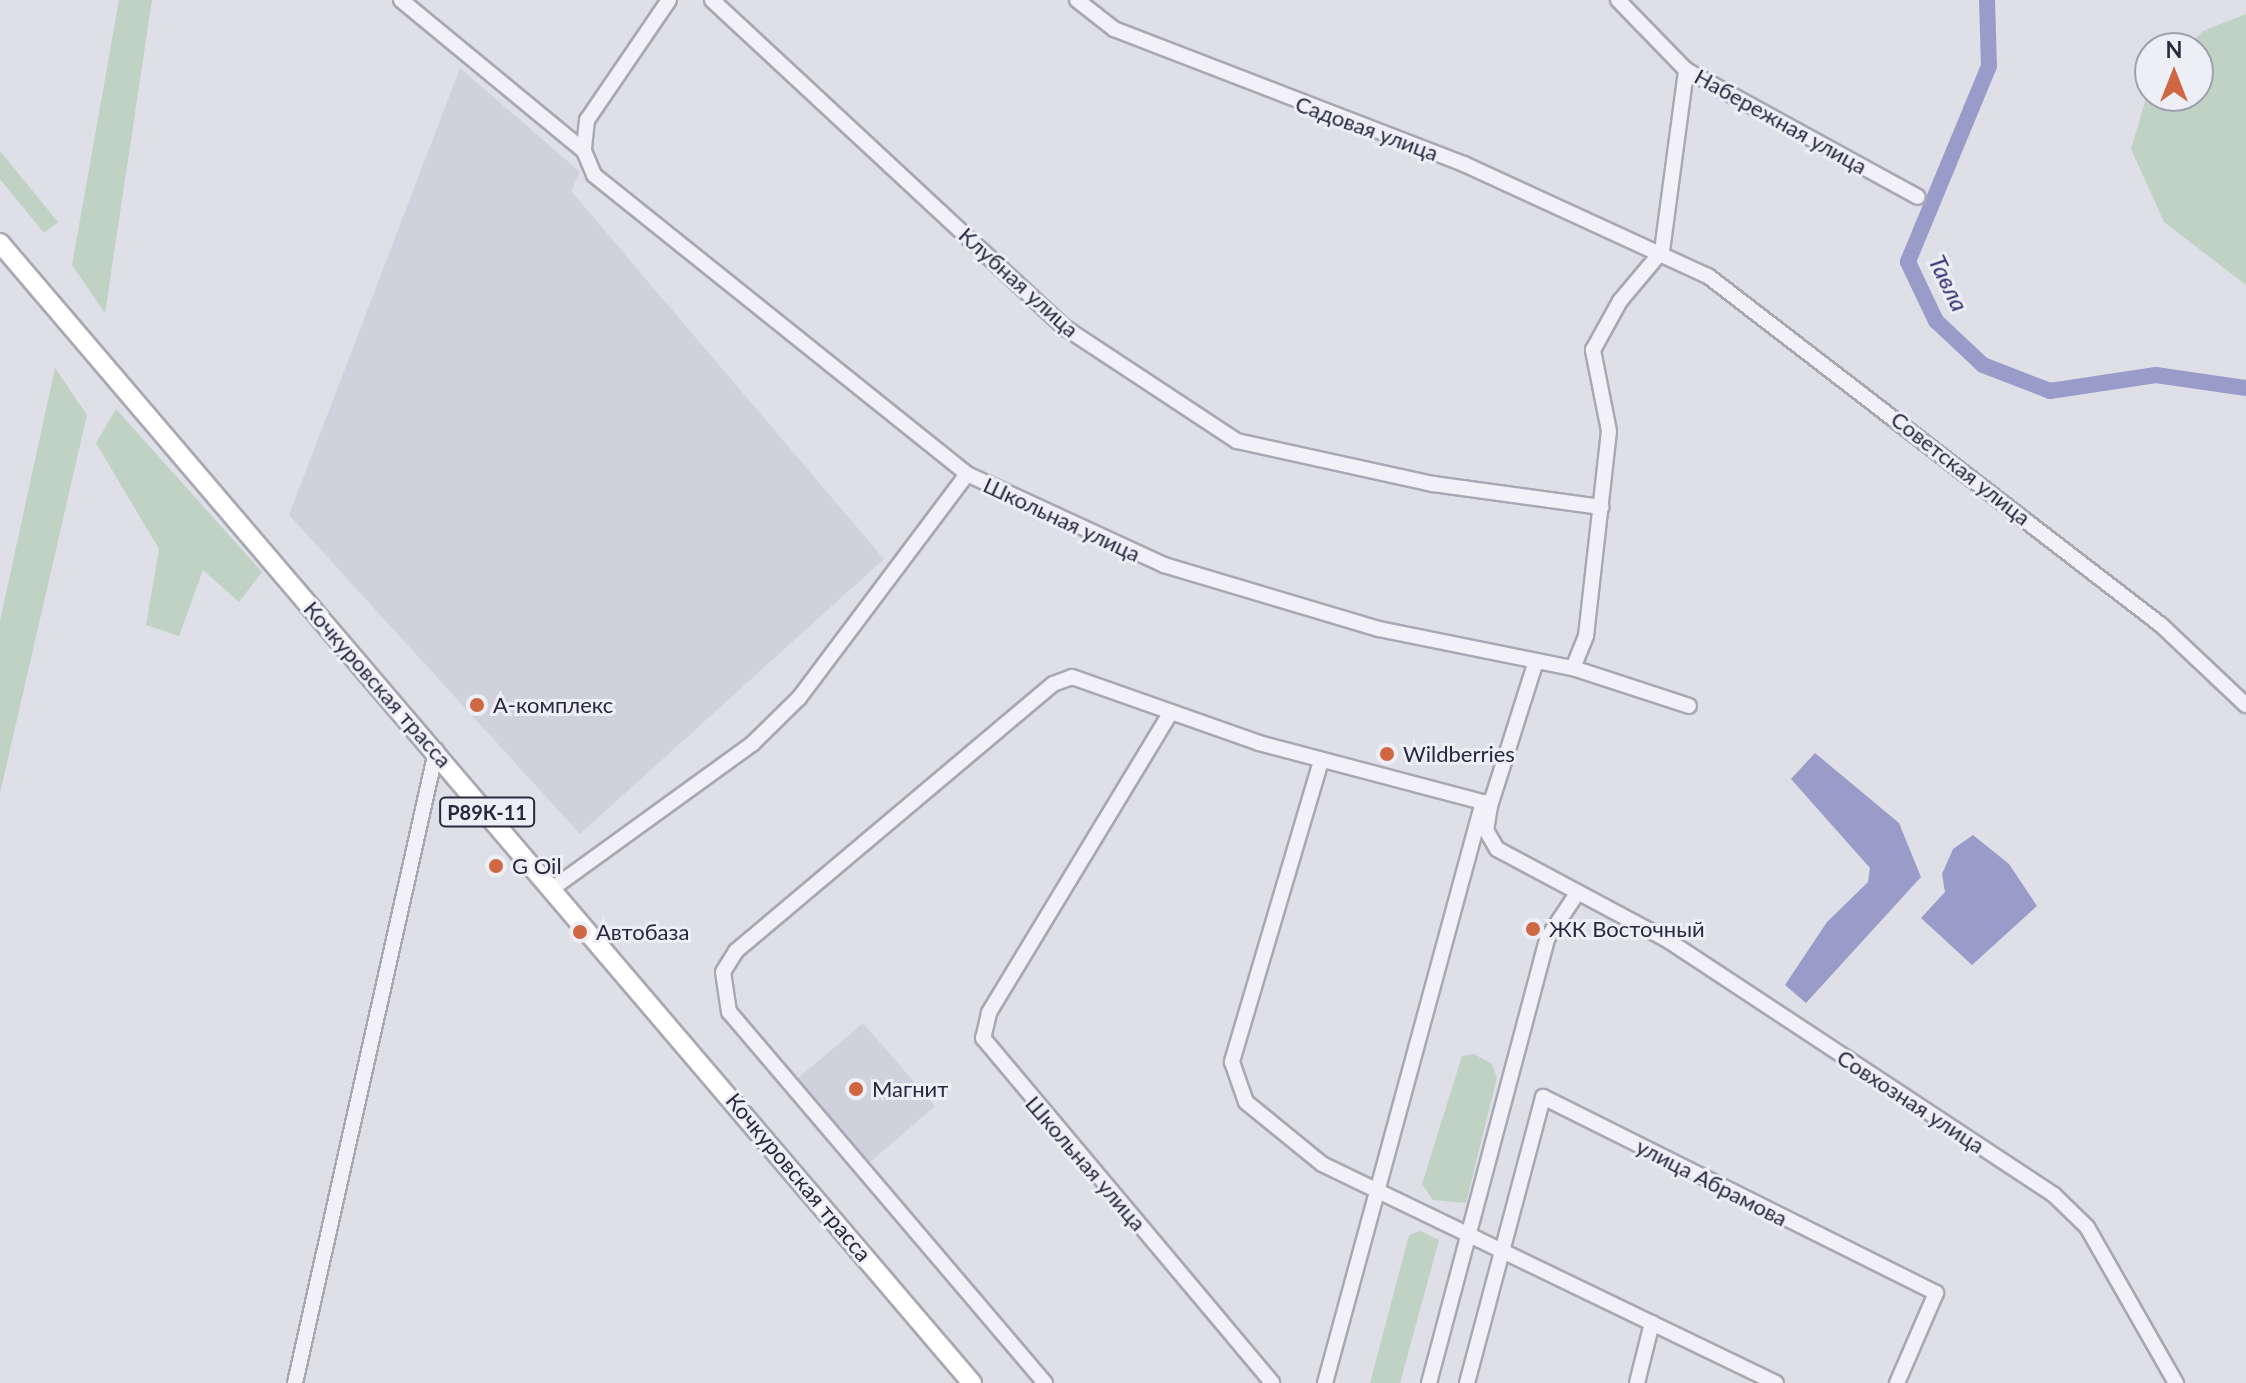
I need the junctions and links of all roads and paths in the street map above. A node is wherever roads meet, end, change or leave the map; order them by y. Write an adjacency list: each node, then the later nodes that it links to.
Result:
1 (401, 0): 7 (street, Школьная улица)
2 (669, 0): 7 (street)
3 (712, 0): 12 (street, Клубная улица)
4 (1077, 0): 10 (street, Садовая улица)
5 (1618, 0): 6 (street, Набережная улица)
6 (1686, 70): 8 (street, Набережная улица); 10 (street)
7 (584, 151): 11 (street, Школьная улица)
8 (1918, 197)
9 (0, 243): 18 (main road, Кочкуровская трасса / Р89К-11)
10 (1662, 251): 12 (street); 15 (street, Советская улица)
11 (967, 474): 13 (street, Школьная улица); 21 (street)
12 (1601, 507): 14 (street)
13 (1535, 664): 14 (street, Школьная улица); 20 (street)
14 (1573, 668): 16 (street, Школьная улица)
15 (2246, 705)
16 (1689, 706)
17 (1171, 712): 19 (street); 29 (street); 30 (street, Школьная улица)
18 (436, 751): 21 (main road, Кочкуровская трасса / Р89К-11); 27 (street)
19 (1321, 761): 20 (street); 23 (street)
20 (1487, 804): 22 (street, Совхозная улица); 23 (street)
21 (553, 888): 28 (main road, Кочкуровская трасса / Р89К-11)
22 (1576, 895): 24 (street); 37 (street, Совхозная улица)
23 (1375, 1189): 24 (street); 31 (street)
24 (1469, 1235): 25 (street); 32 (street)
25 (1501, 1250): 26 (street); 33 (street); 36 (street, улица Абрамова)
26 (1652, 1323): 34 (street); 35 (street)
27 (295, 1383)
28 (972, 1383)
29 (1045, 1383)
30 (1272, 1383)
31 (1325, 1383)
32 (1429, 1383)
33 (1467, 1383)
34 (1637, 1383)
35 (1776, 1383)
36 (1897, 1383)
37 (2176, 1383)

